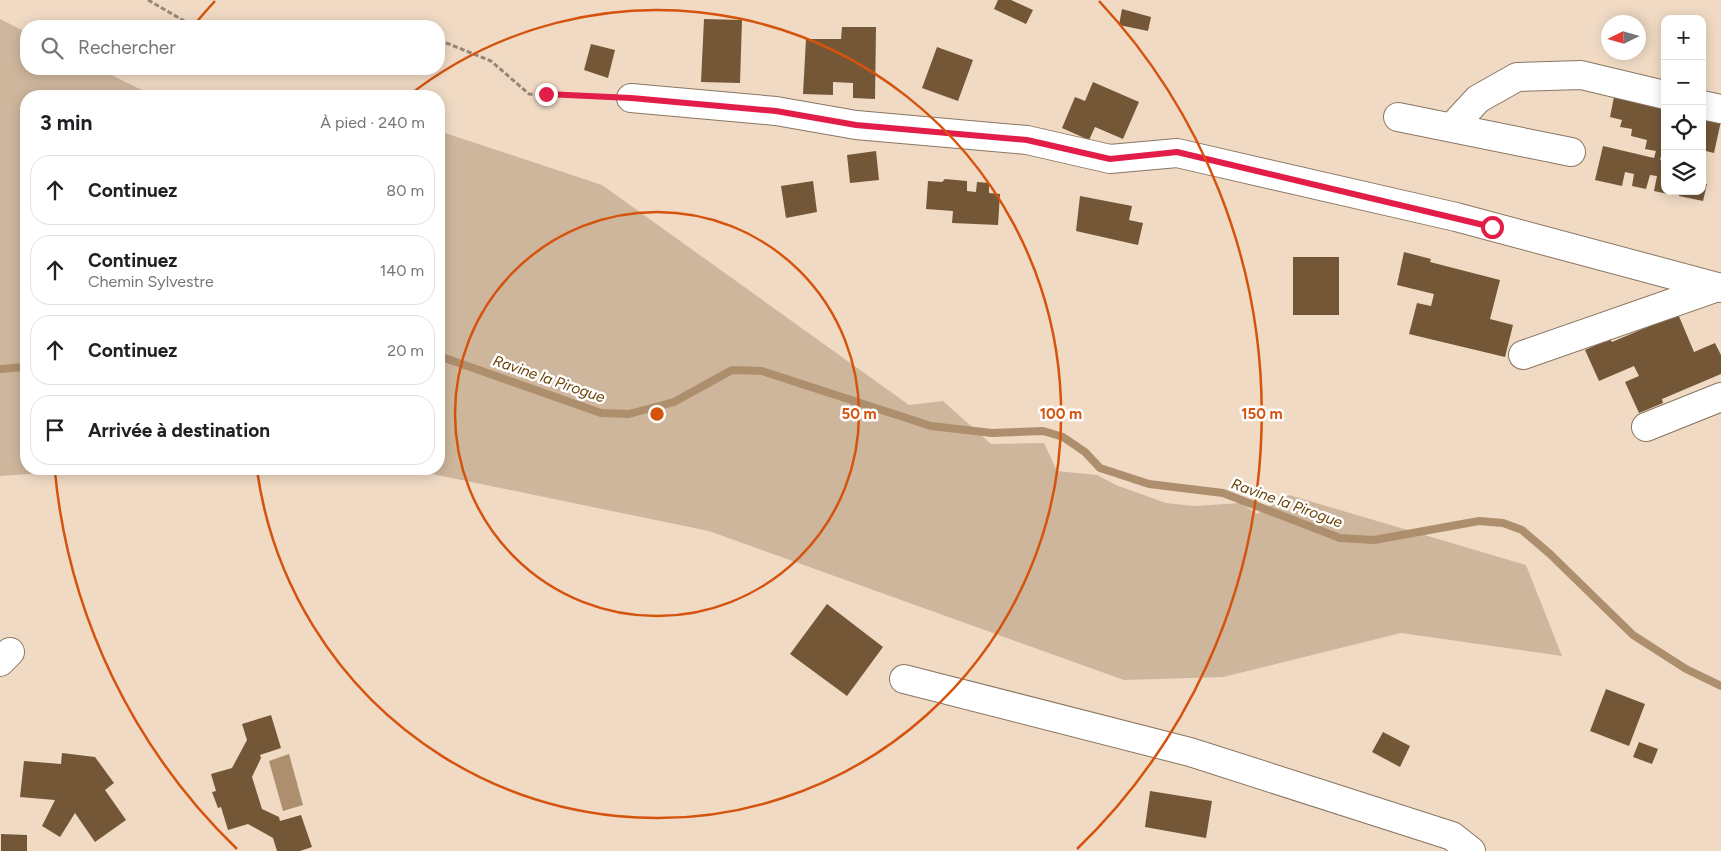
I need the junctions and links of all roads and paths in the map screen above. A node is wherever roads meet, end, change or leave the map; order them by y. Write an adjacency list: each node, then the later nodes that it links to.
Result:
1 (148, 0): 2 (path)
2 (183, 20)
3 (445, 42): 5 (path)
4 (1661, 95): 9 (street)
5 (631, 98): 11 (street)
6 (1706, 106): 7 (street)
7 (1721, 109)
8 (1398, 117): 9 (street)
9 (1452, 127): 10 (street)
10 (1572, 152)
11 (1720, 287): 12 (street)
12 (1523, 355)
13 (1721, 397): 14 (street)
14 (1646, 427)
15 (904, 679): 16 (street)
16 (1470, 851)

